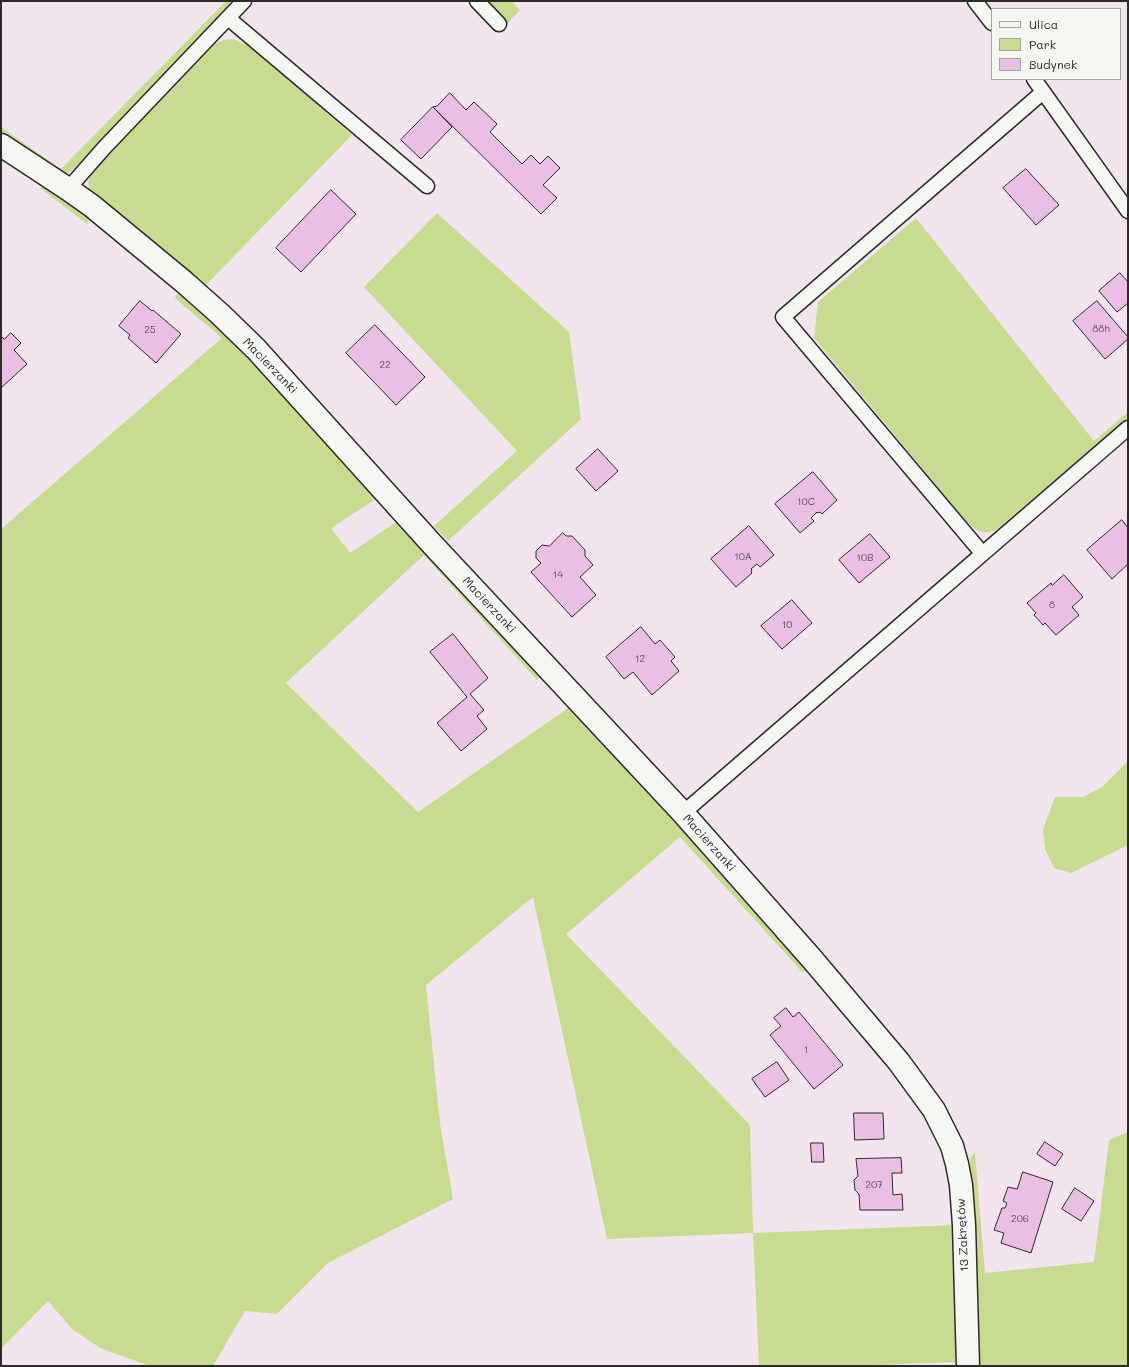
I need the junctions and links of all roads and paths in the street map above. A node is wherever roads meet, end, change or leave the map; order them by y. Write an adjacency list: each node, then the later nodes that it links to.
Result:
1 (244, 1): 4 (lane)
2 (477, 1): 6 (lane)
3 (975, 1): 5 (lane)
4 (228, 18): 10 (lane); 11 (lane)
5 (991, 22)
6 (499, 24)
7 (1035, 80): 8 (lane)
8 (1043, 92): 12 (lane); 14 (lane)
9 (1, 145): 11 (street, Macierzanki)
10 (426, 186)
11 (68, 188): 15 (street, Macierzanki)
12 (1128, 212)
13 (1128, 428): 14 (lane)
14 (982, 554): 15 (lane)
15 (683, 813): 16 (street, Macierzanki)
16 (934, 1110): 17 (street, 13 Zakrętów)
17 (968, 1366)

